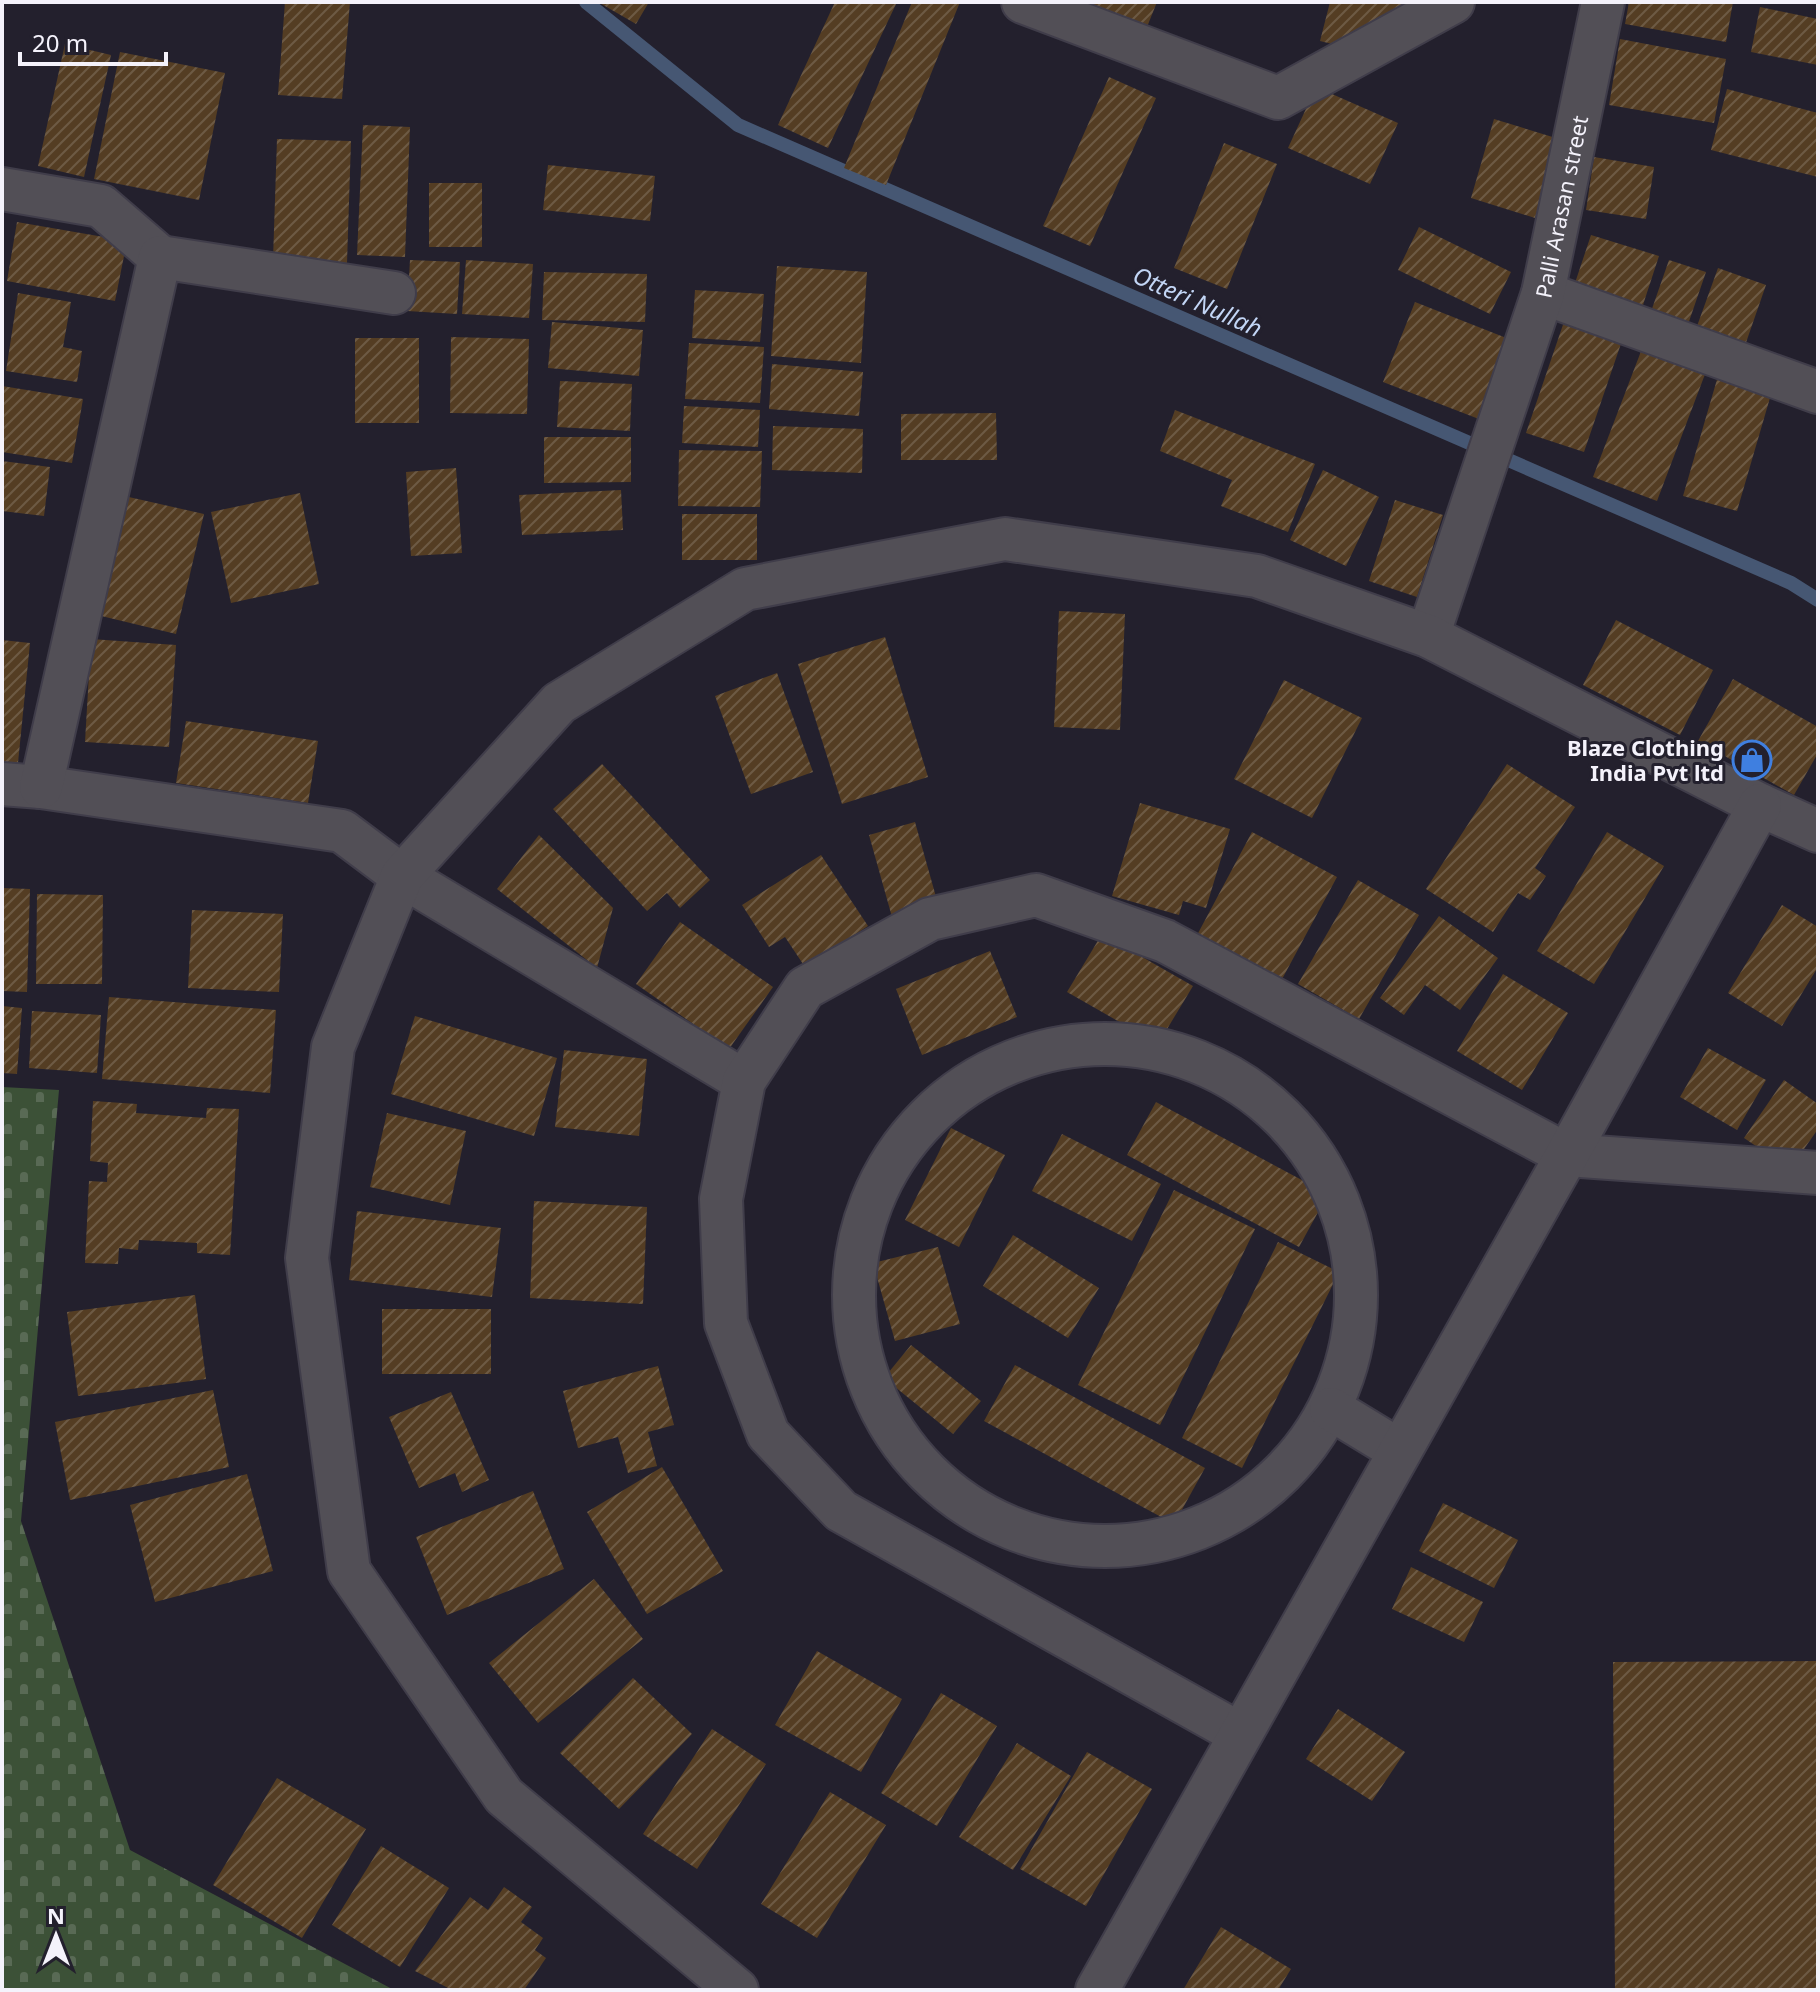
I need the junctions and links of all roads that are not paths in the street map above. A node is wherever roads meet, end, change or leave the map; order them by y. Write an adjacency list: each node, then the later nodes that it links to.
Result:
1 (1023, 2): 2 (street)
2 (1453, 2)
3 (1603, 2): 7 (street, Palli Arasan street)
4 (2, 189): 5 (street)
5 (160, 257): 6 (street); 10 (street)
6 (394, 293)
7 (1543, 293): 8 (street); 9 (street, Palli Arasan street)
8 (1818, 392)
9 (1428, 636): 11 (street); 13 (street)
10 (22, 786): 13 (street)
11 (1760, 805): 12 (street); 15 (street)
12 (1818, 831)
13 (402, 876): 14 (street); 20 (street)
14 (744, 1081): 15 (street); 19 (street)
15 (1567, 1155): 16 (street); 18 (street)
16 (1818, 1173)
17 (1331, 1409): 17 (street); 18 (street)
18 (1400, 1451): 19 (street)
19 (1240, 1734): 21 (street)
20 (737, 1990)
21 (1097, 1990)

